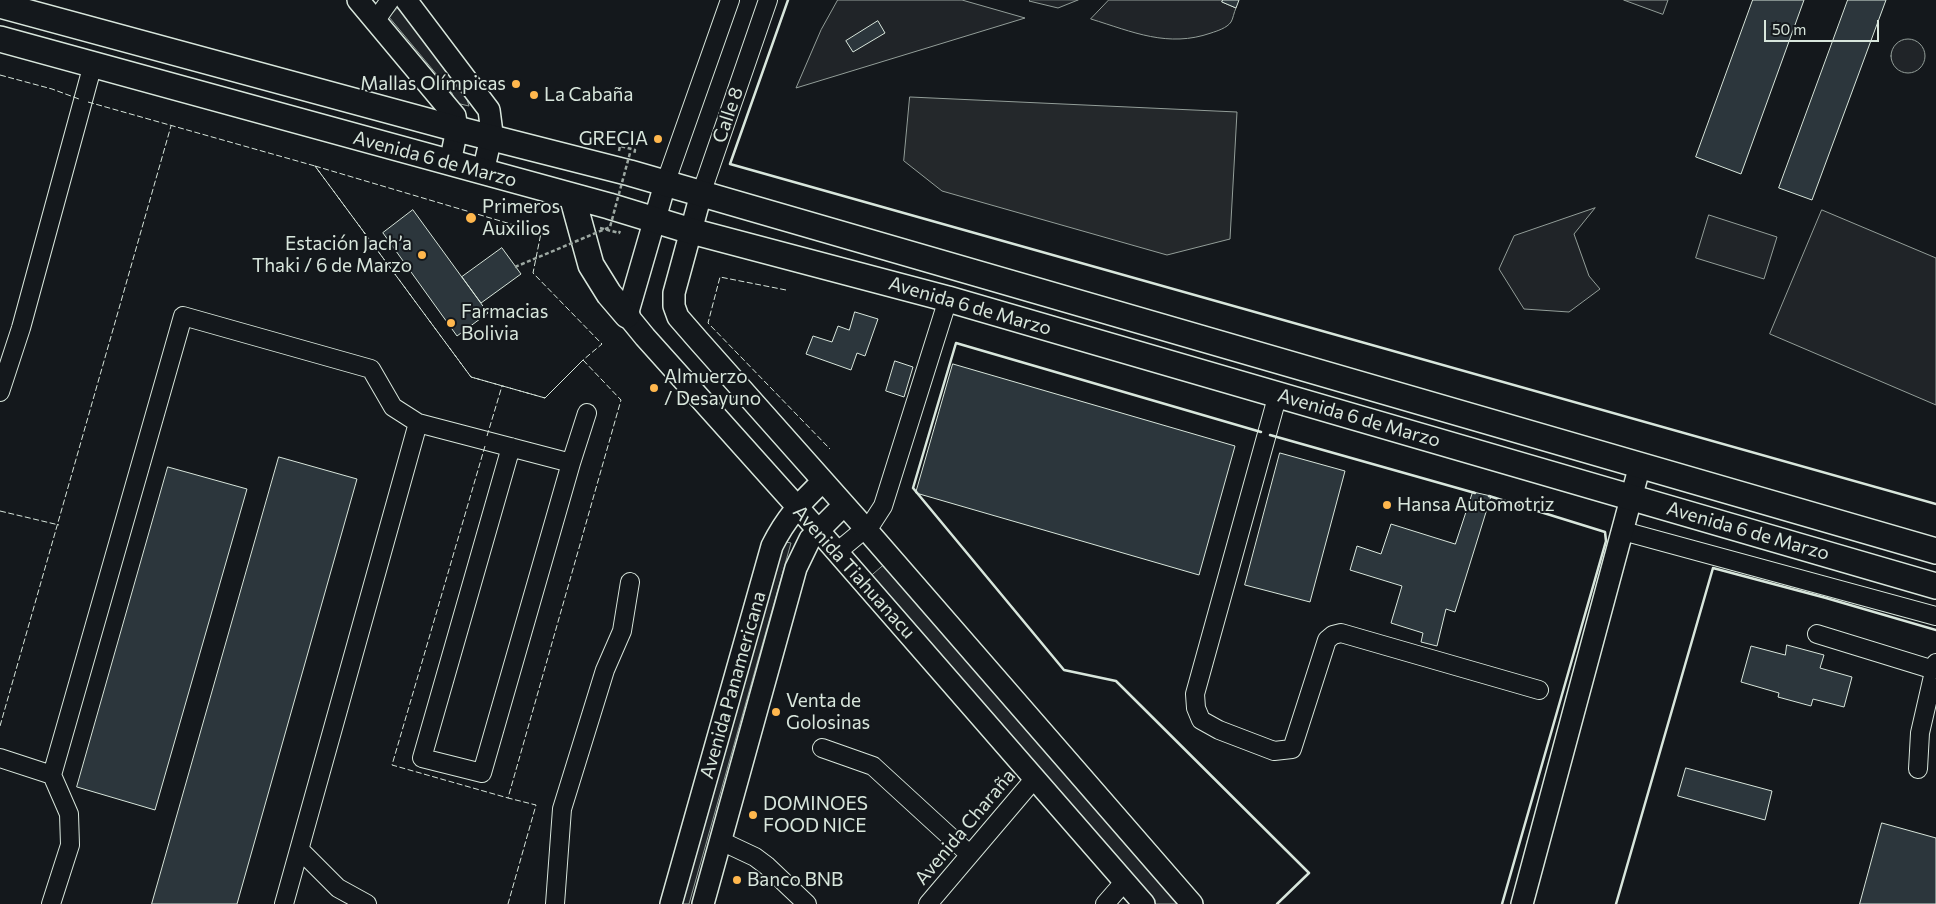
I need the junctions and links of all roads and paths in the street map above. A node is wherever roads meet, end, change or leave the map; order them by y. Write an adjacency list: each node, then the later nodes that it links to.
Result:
1 (358, 0): 7 (main road)
2 (390, 0): 7 (street)
3 (406, 0): 11 (main road)
4 (730, 0): 15 (street, Calle 8)
5 (768, 0): 16 (street, Calle 8)
6 (0, 6): 10 (highway, Avenida 6 de Marzo)
7 (376, 20): 10 (main road)
8 (0, 39): 9 (highway, Avenida 6 de Marzo)
9 (92, 64): 13 (highway, Avenida 6 de Marzo); 25 (street)
10 (457, 129): 11 (highway, Avenida 6 de Marzo); 13 (main road)
11 (492, 138): 14 (main road); 15 (highway, Avenida 6 de Marzo)
12 (630, 153): 22 (path, bridge)
13 (450, 164): 14 (highway, Avenida 6 de Marzo)
14 (483, 172): 17 (highway, Avenida 6 de Marzo)
15 (665, 184): 16 (highway, Avenida 6 de Marzo); 18 (main road, Calle 8)
16 (701, 194): 21 (main road, Calle 8); 31 (highway, Avenida 6 de Marzo)
17 (572, 196): 18 (highway, Avenida 6 de Marzo); 24 (highway)
18 (653, 220): 21 (highway, Avenida 6 de Marzo); 24 (main road)
19 (603, 229): 20 (path)
20 (620, 229)
21 (691, 231): 23 (highway, Avenida 6 de Marzo); 32 (main road, Avenida Tiahuanacu)
22 (515, 267)
23 (948, 298): 26 (highway, Avenida 6 de Marzo); 36 (street)
24 (627, 315): 35 (main road, Avenida Tiahuanacu)
25 (0, 392)
26 (1278, 394): 33 (highway, Avenida 6 de Marzo); 46 (street)
27 (588, 413): 30 (street)
28 (418, 423): 29 (street); 50 (street); 53 (street)
29 (511, 447): 30 (street); 30 (street)
30 (571, 464)
31 (1640, 465): 33 (main road); 39 (highway, Avenida 6 de Marzo)
32 (823, 481): 34 (main road, Avenida Tiahuanacu); 35 (main road, Avenida Panamericana)
33 (1632, 498): 38 (main road); 42 (highway, Avenida 6 de Marzo)
34 (844, 504): 36 (main road, Avenida Tiahuanacu); 37 (main road, Avenida Panamericana)
35 (796, 507): 37 (main road, Avenida Tiahuanacu); 60 (main road, Avenida Panamericana)
36 (865, 528): 40 (street); 66 (main road, Avenida Tiahuanacu)
37 (818, 530): 40 (main road, Avenida Tiahuanacu); 52 (main road, Avenida Panamericana)
38 (1623, 531): 43 (street); 67 (main road)
39 (1936, 551)
40 (837, 552): 51 (main road, Avenida Tiahuanacu)
41 (630, 582): 59 (street)
42 (1936, 586)
43 (1936, 616)
44 (1817, 634): 45 (street)
45 (1935, 667): 49 (street)
46 (1539, 690)
47 (822, 748): 54 (street)
48 (0, 758): 50 (street)
49 (1918, 768)
50 (52, 775): 56 (street)
51 (1035, 778): 54 (street, Avenida Charaña); 55 (main road, Avenida Tiahuanacu)
52 (721, 841): 61 (main road, Avenida Panamericana); 62 (street)
53 (300, 850): 57 (street); 58 (street)
54 (970, 854): 63 (street, Avenida Charaña)
55 (1125, 881): 64 (street); 65 (main road, Avenida Tiahuanacu)
56 (52, 904)
57 (284, 904)
58 (367, 904)
59 (555, 904)
60 (671, 904)
61 (703, 904)
62 (807, 904)
63 (928, 904)
64 (1105, 904)
65 (1144, 904)
66 (1192, 904)
67 (1522, 904)

